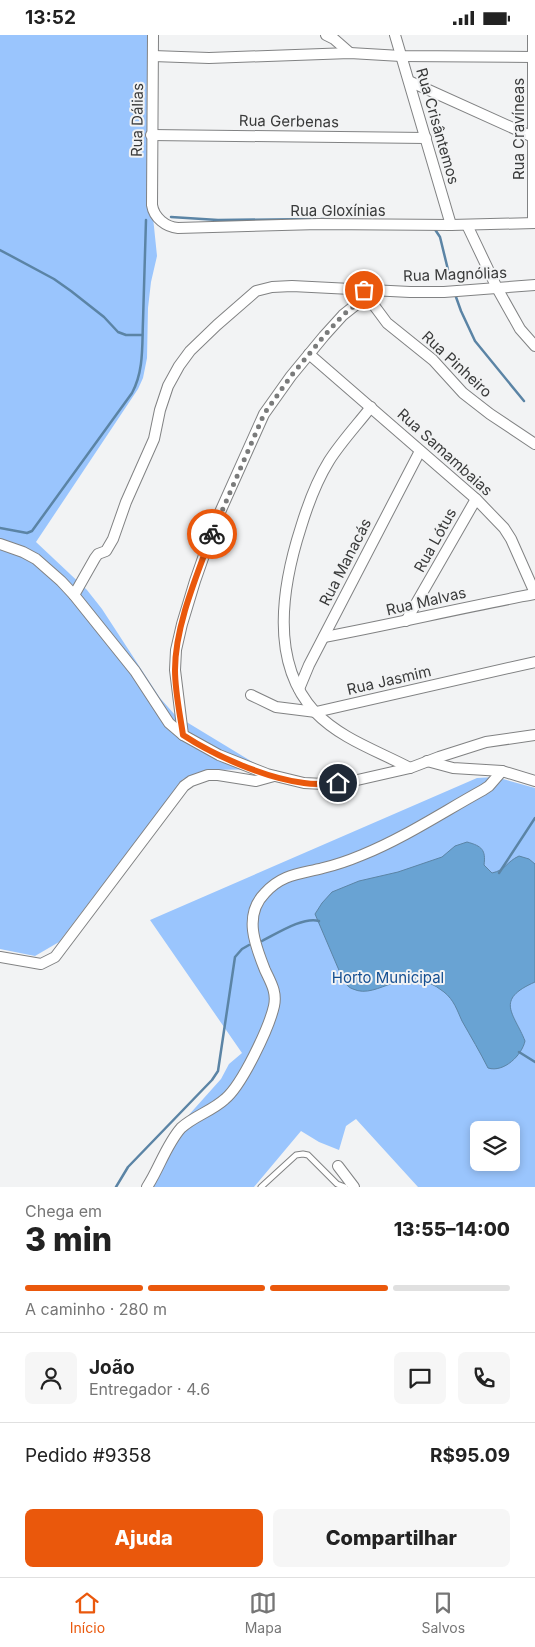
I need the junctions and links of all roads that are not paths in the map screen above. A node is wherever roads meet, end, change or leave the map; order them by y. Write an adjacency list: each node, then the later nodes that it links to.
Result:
1 (153, 35): 6 (street, Rua Dálias)
2 (326, 35): 5 (street)
3 (396, 35): 7 (street, Rua Crisântemos)
4 (533, 35): 8 (street, Rua Cravíneas)
5 (350, 53): 6 (street); 7 (street)
6 (153, 56): 10 (street, Rua Dálias)
7 (401, 56): 8 (street); 9 (street, Rua Crisântemos)
8 (533, 57): 12 (street, Rua Cravíneas)
9 (410, 82): 11 (street, Rua Crisântemos); 12 (street)
10 (151, 135): 11 (street, Rua Gerbenas); 13 (street, Rua Dálias)
11 (426, 138): 15 (street, Rua Crisântemos)
12 (534, 138): 14 (street, Rua Cravíneas)
13 (152, 205): 15 (street, Rua Gloxínias)
14 (534, 223): 16 (street, Rua Gloxínias)
15 (451, 225): 16 (street, Rua Gloxínias)
16 (467, 225): 18 (street)
17 (535, 285): 18 (street, Rua Magnólias)
18 (497, 288): 19 (street, Rua Magnólias); 20 (street)
19 (366, 293): 21 (street); 23 (street, Rua Pinheiro); 28 (street, Rua Magnólias)
20 (535, 347)
21 (310, 354): 22 (street, Rua Samambaias); 35 (street)
22 (371, 407): 24 (street, Rua Samambaias); 32 (street)
23 (535, 444)
24 (420, 451): 25 (street, Rua Samambaias); 30 (street, Rua Manacás)
25 (476, 499): 27 (street, Rua Samambaias); 29 (street, Rua Lótus)
26 (0, 545): 28 (street)
27 (535, 594): 29 (street, Rua Malvas)
28 (74, 595): 35 (street)
29 (406, 621): 30 (street, Rua Malvas)
30 (324, 637): 32 (street, Rua Manacás)
31 (535, 662): 34 (street, Rua Jasmim)
32 (299, 689): 34 (street)
33 (251, 695): 34 (street, Rua Jasmim)
34 (316, 712): 38 (street)
35 (183, 735): 40 (street)
36 (535, 735): 37 (street)
37 (427, 761): 38 (street); 39 (street)
38 (410, 768): 40 (street)
39 (502, 771): 41 (street); 44 (street)
40 (274, 776): 42 (street)
41 (535, 781)
42 (0, 957)
43 (338, 1166): 47 (street)
44 (147, 1187)
45 (261, 1187): 46 (lane)
46 (345, 1187)
47 (354, 1187)

